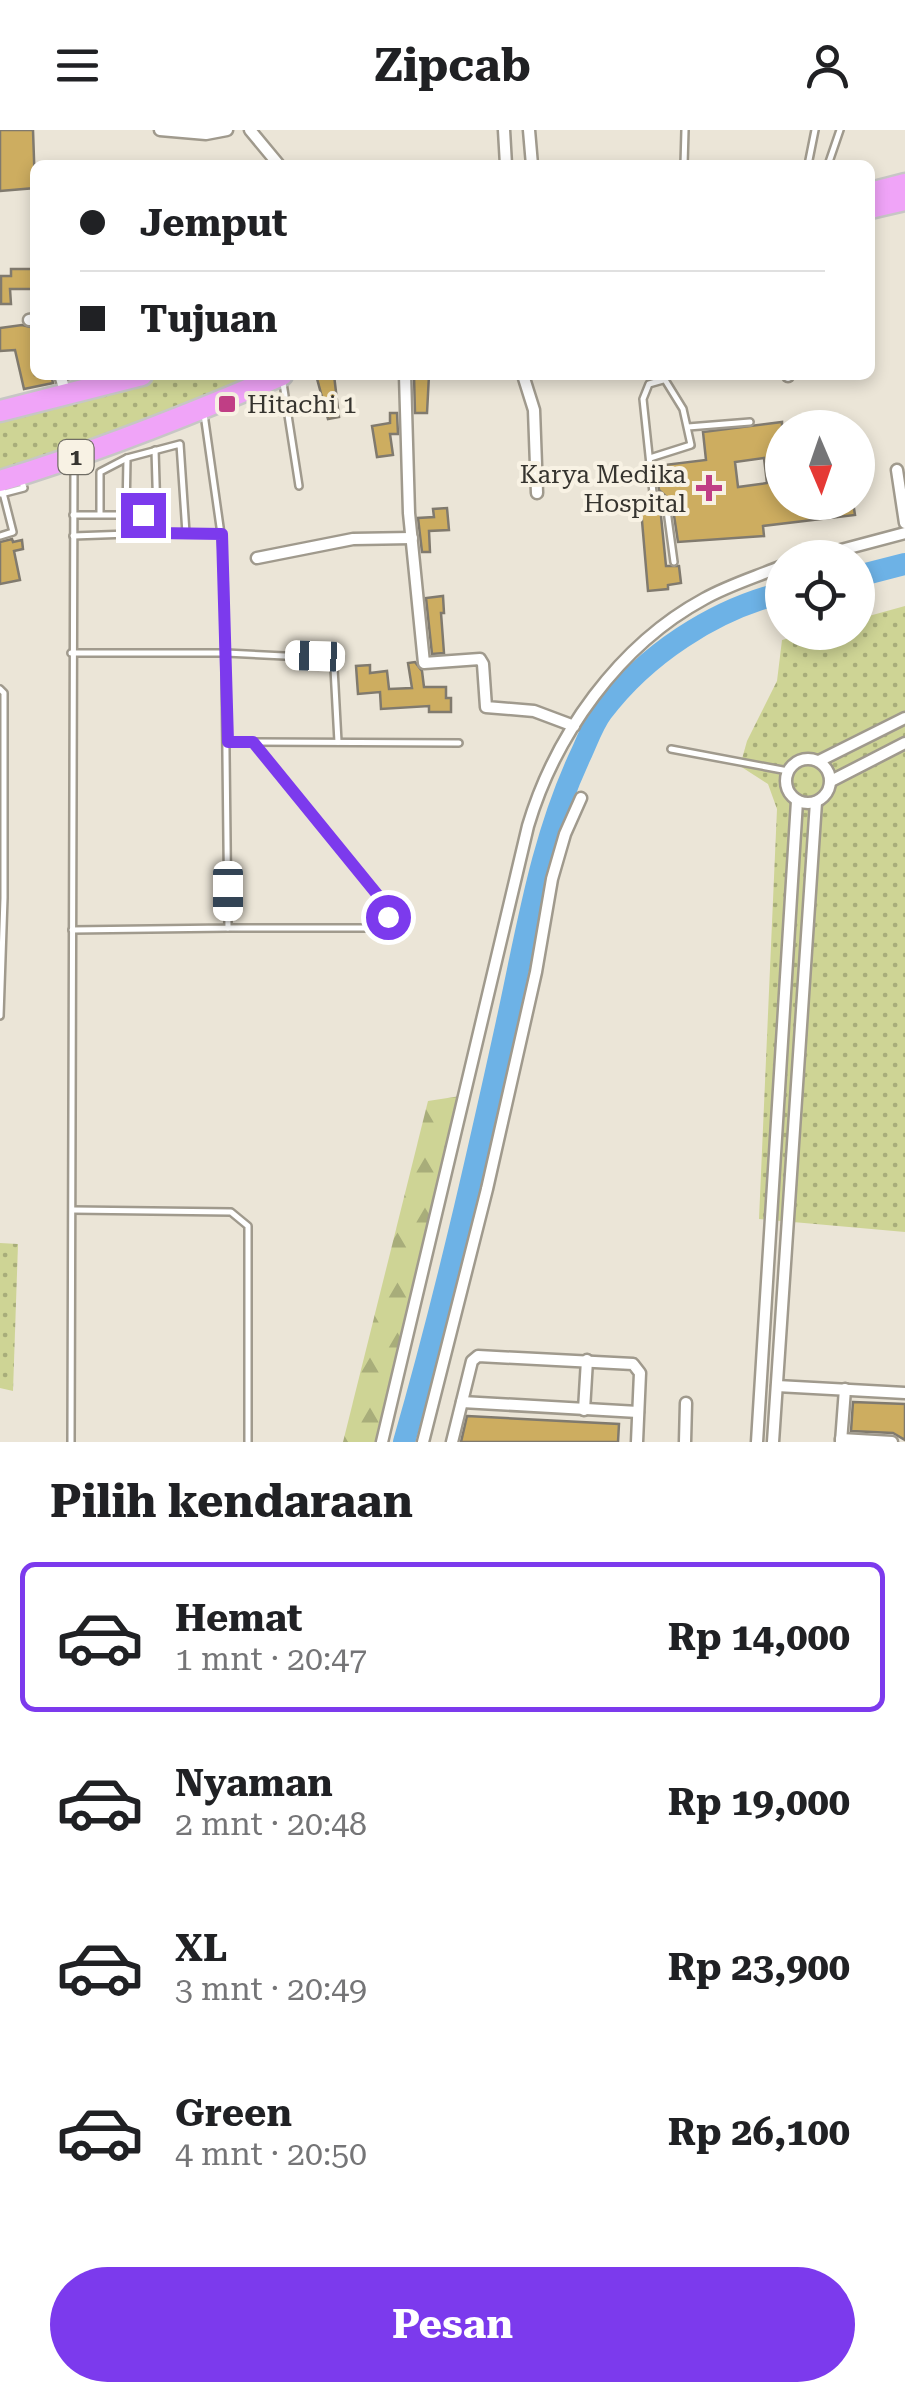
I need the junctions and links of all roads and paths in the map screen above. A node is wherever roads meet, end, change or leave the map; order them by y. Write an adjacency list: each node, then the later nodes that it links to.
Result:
1 (160, 130): 2 (street)
2 (227, 130)
3 (250, 130): 9 (street)
4 (504, 130): 10 (street)
5 (529, 130): 11 (street)
6 (685, 130): 12 (lane)
7 (815, 130): 13 (lane)
8 (840, 130): 14 (lane)
9 (275, 160)
10 (506, 160)
11 (532, 160)
12 (684, 160)
13 (809, 160)
14 (830, 160)
15 (905, 184): 16 (highway)
16 (875, 193)
17 (905, 200): 18 (highway)
18 (875, 207)
19 (102, 380): 26 (highway)
20 (270, 380): 27 (highway, 1)
21 (283, 380): 37 (lane)
22 (405, 380): 50 (street)
23 (525, 380): 38 (street)
24 (656, 380): 34 (lane)
25 (665, 380): 30 (lane)
26 (63, 385): 28 (highway)
27 (203, 409): 32 (highway, 1); 47 (lane)
28 (0, 412)
29 (750, 422): 30 (lane)
30 (688, 426): 34 (lane)
31 (155, 450): 33 (lane); 41 (lane); 45 (lane)
32 (74, 458): 36 (highway, 1); 39 (lane)
33 (127, 458): 40 (lane); 42 (lane)
34 (650, 458): 53 (lane)
35 (898, 470): 43 (street)
36 (5, 485): 48 (lane)
37 (299, 486)
38 (537, 492)
39 (73, 514): 40 (lane); 49 (lane)
40 (100, 514): 42 (lane)
41 (157, 515): 42 (lane); 44 (lane)
42 (126, 516)
43 (905, 523)
44 (157, 533): 45 (lane); 49 (lane)
45 (186, 533): 47 (lane)
46 (905, 533): 51 (street)
47 (222, 534): 56 (lane)
48 (0, 536)
49 (72, 536): 55 (lane)
50 (412, 538): 52 (street); 59 (street)
51 (875, 541)
52 (257, 558)
53 (674, 562)
54 (765, 573): 59 (street)
55 (71, 653): 56 (lane); 73 (lane)
56 (226, 653): 60 (lane); 62 (lane)
57 (0, 689): 74 (lane)
58 (905, 718): 66 (street)
59 (574, 726): 88 (street)
60 (228, 742): 61 (lane); 72 (lane)
61 (253, 742): 62 (lane); 72 (lane)
62 (338, 742): 63 (lane)
63 (458, 743)
64 (905, 743): 68 (street)
65 (671, 750): 67 (lane)
66 (820, 762): 67 (street); 68 (street)
67 (788, 770): 70 (street)
68 (831, 782): 71 (street)
69 (581, 798): 89 (street)
70 (798, 800): 71 (street); 93 (street)
71 (816, 802): 78 (street)
72 (228, 928): 73 (lane)
73 (72, 930): 76 (lane)
74 (2, 934): 75 (lane)
75 (0, 1016)
76 (71, 1210): 86 (lane); 87 (lane)
77 (587, 1360): 81 (street); 83 (street); 84 (street)
78 (777, 1386): 79 (street); 94 (street)
79 (844, 1389): 80 (street); 85 (street)
80 (905, 1393)
81 (462, 1402): 83 (street); 90 (street)
82 (686, 1403): 92 (street)
83 (584, 1410): 84 (street)
84 (638, 1412): 91 (street)
85 (841, 1440): 95 (street)
86 (71, 1442)
87 (248, 1442)
88 (382, 1442)
89 (423, 1442)
90 (452, 1442)
91 (637, 1442)
92 (685, 1442)
93 (757, 1442)
94 (773, 1442)
95 (892, 1442)

